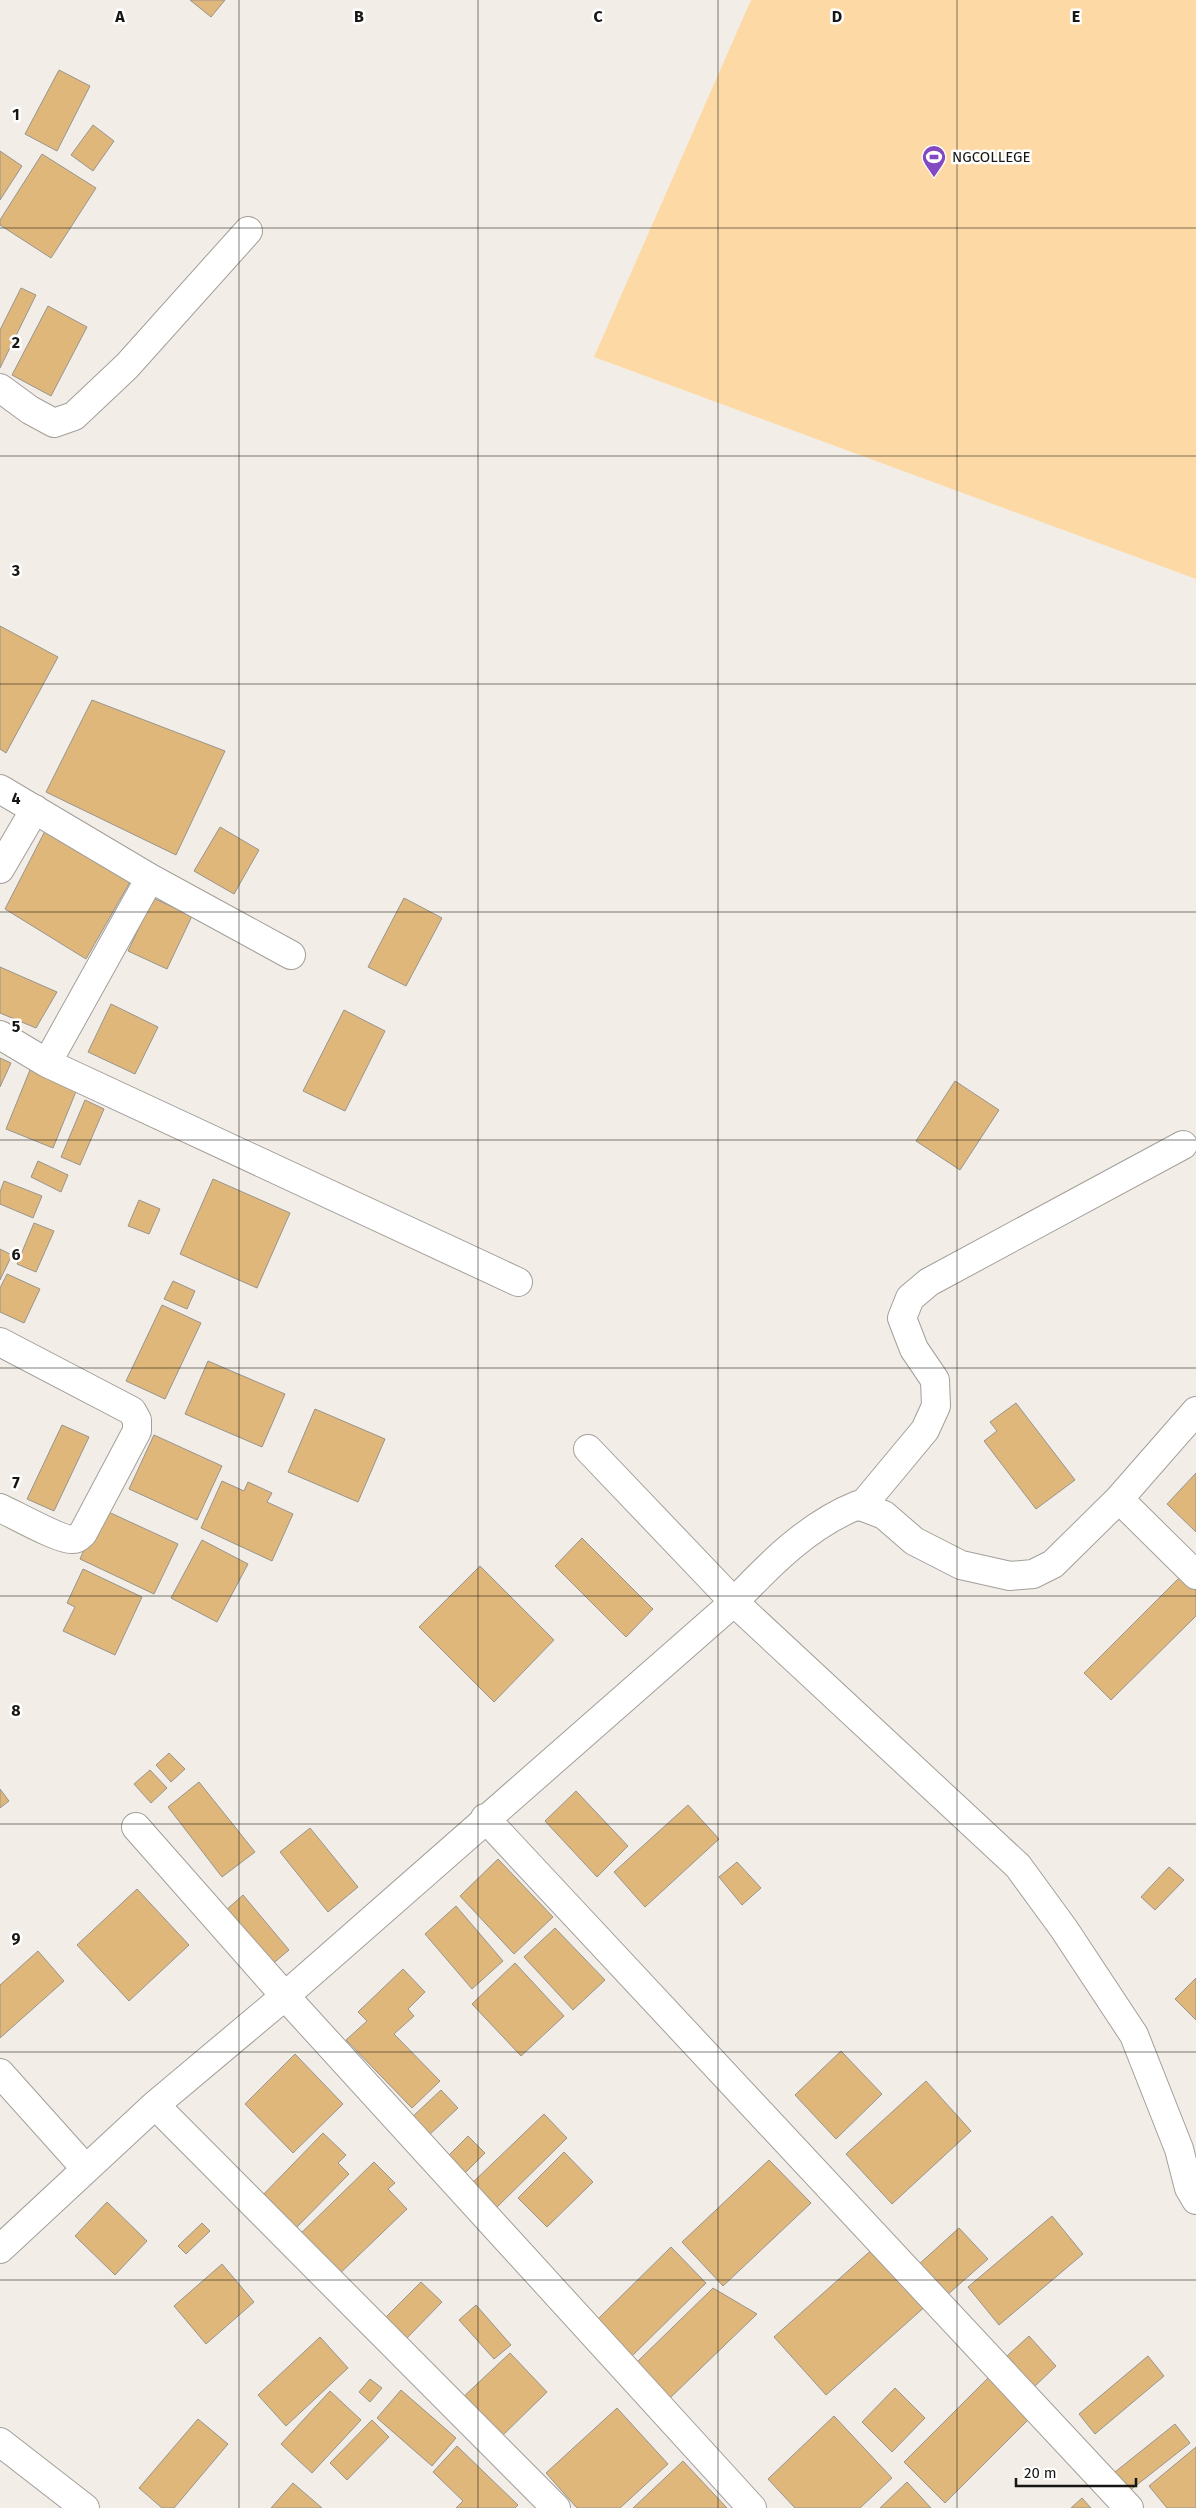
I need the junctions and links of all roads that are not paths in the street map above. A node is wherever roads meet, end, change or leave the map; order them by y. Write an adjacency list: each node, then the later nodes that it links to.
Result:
1 (248, 231): 2 (street)
2 (0, 388)
3 (0, 789): 4 (street)
4 (35, 809): 5 (street); 6 (street)
5 (0, 869)
6 (150, 878): 7 (street); 9 (street)
7 (290, 955)
8 (0, 1035): 9 (street)
9 (47, 1063): 11 (street)
10 (1183, 1145): 16 (street)
11 (518, 1282)
12 (0, 1342): 17 (street)
13 (1196, 1411): 15 (street)
14 (588, 1449): 19 (street)
15 (1119, 1498): 16 (street); 18 (street)
16 (861, 1507): 19 (street)
17 (0, 1508)
18 (1196, 1575)
19 (734, 1602): 20 (street); 26 (street)
20 (485, 1818): 22 (street); 32 (street)
21 (136, 1827): 22 (street)
22 (285, 1996): 24 (street); 31 (street)
23 (0, 2073): 25 (street)
24 (155, 2106): 25 (street); 30 (street)
25 (86, 2169): 27 (street)
26 (1196, 2200)
27 (0, 2249)
28 (0, 2442): 29 (street)
29 (84, 2508)
30 (556, 2508)
31 (752, 2508)
32 (1129, 2508)

